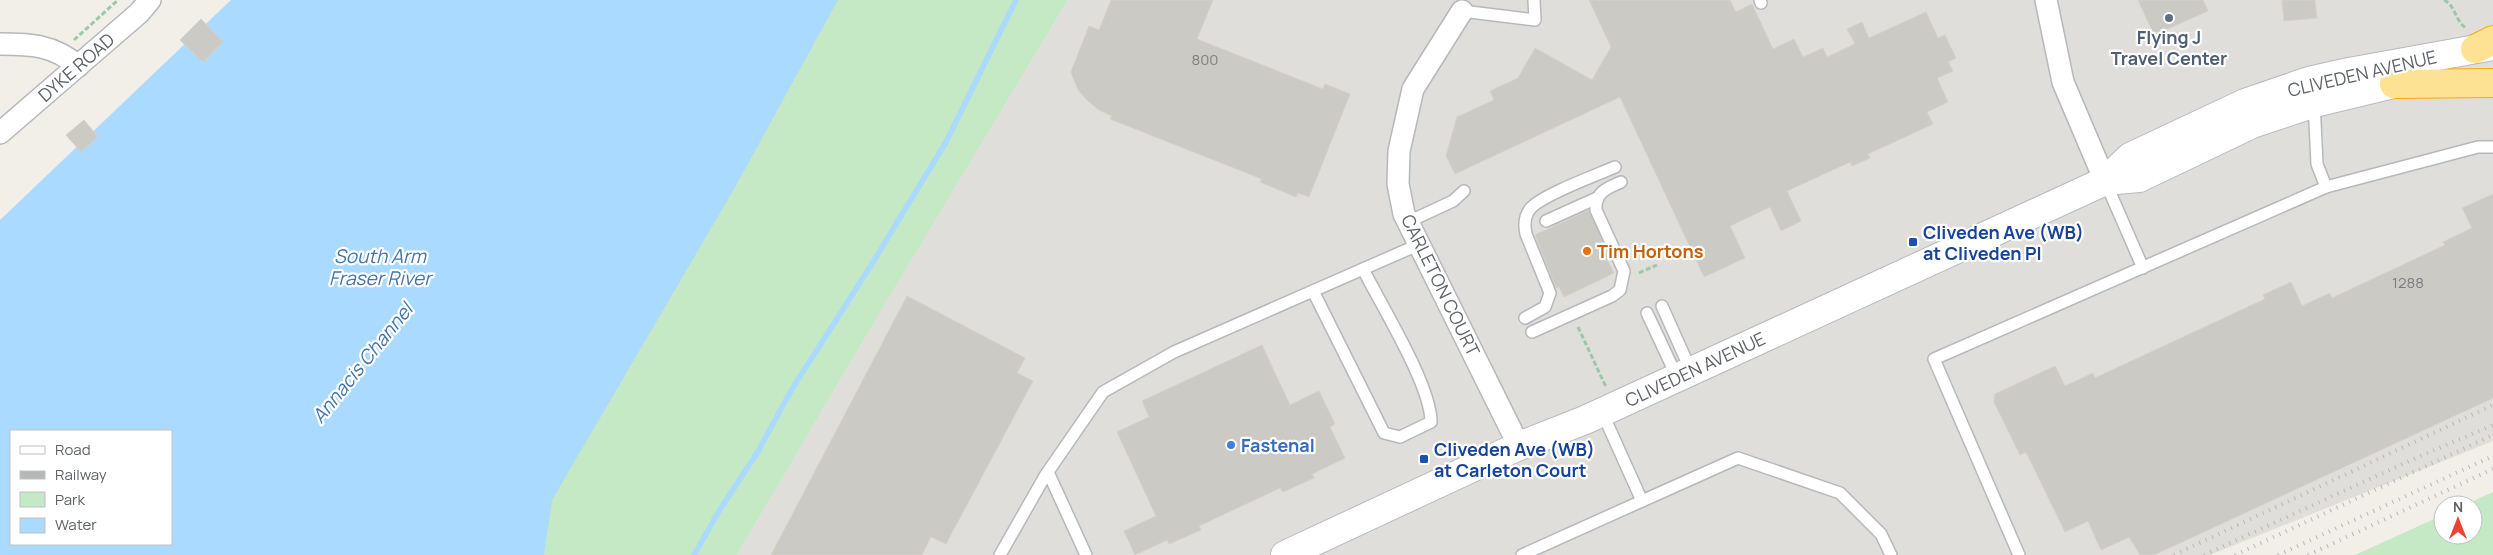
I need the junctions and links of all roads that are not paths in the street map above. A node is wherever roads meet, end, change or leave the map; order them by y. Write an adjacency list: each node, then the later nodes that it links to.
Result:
1 (150, 0): 7 (street, DYKE ROAD)
2 (1534, 0): 4 (lane)
3 (2046, 0): 16 (street)
4 (1462, 11): 21 (street, CARLETON COURT)
5 (2483, 41): 11 (street, CLIVEDEN AVENUE)
6 (0, 44): 7 (street)
7 (78, 66): 12 (street, DYKE ROAD)
8 (2493, 71): 10 (street, CLIVEDEN AVENUE)
9 (2493, 83): 10 (highway)
10 (2394, 84): 11 (street, CLIVEDEN AVENUE)
11 (2312, 92): 16 (street, CLIVEDEN AVENUE); 17 (lane)
12 (0, 133)
13 (2493, 147): 17 (lane)
14 (1615, 167): 28 (lane)
15 (1621, 182): 19 (lane)
16 (2105, 182): 23 (lane); 30 (street, CLIVEDEN AVENUE)
17 (2326, 187): 23 (lane)
18 (1464, 192): 21 (lane)
19 (1597, 198): 20 (lane); 29 (lane)
20 (1546, 220)
21 (1408, 222): 22 (street, CARLETON COURT)
22 (1420, 244): 24 (lane); 32 (street, CARLETON COURT)
23 (2142, 268): 40 (lane)
24 (1363, 269): 25 (lane); 25 (lane)
25 (1313, 291): 33 (lane)
26 (1662, 306): 30 (lane)
27 (1647, 313): 30 (lane)
28 (1525, 318)
29 (1532, 332)
30 (1684, 374): 31 (street, CLIVEDEN AVENUE)
31 (1602, 412): 32 (street, CLIVEDEN AVENUE); 34 (lane)
32 (1519, 446): 37 (street, CLIVEDEN AVENUE)
33 (1048, 472): 35 (lane); 36 (lane)
34 (1642, 501): 38 (lane); 39 (lane)
35 (1000, 555)
36 (1086, 555)
37 (1285, 555)
38 (1522, 555)
39 (1891, 555)
40 (2019, 555)

